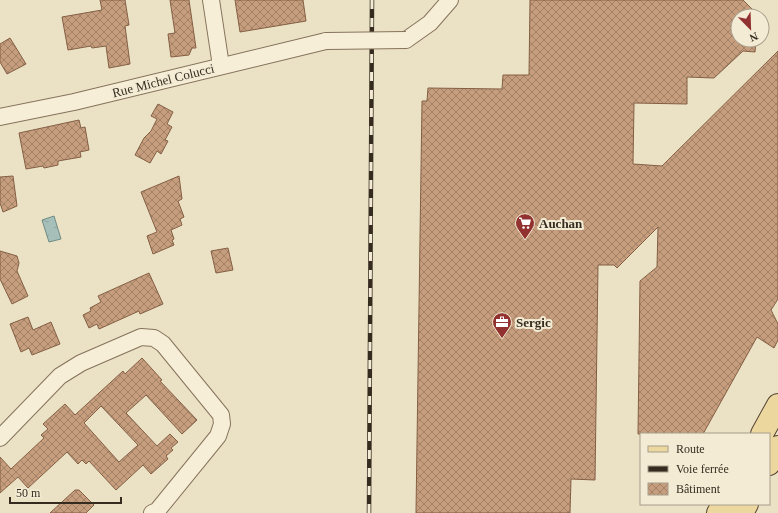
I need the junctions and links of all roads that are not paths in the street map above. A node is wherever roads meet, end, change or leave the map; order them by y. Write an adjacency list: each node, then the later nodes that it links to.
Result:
1 (211, 0): 3 (street)
2 (450, 0): 3 (street, Rue Michel Colucci, bridge)
3 (221, 66): 4 (street, Rue Michel Colucci)
4 (0, 117)
5 (778, 405): 6 (main road)
6 (763, 433)
7 (0, 438): 10 (street)
8 (778, 447): 9 (main road)
9 (770, 462)
10 (152, 513)

